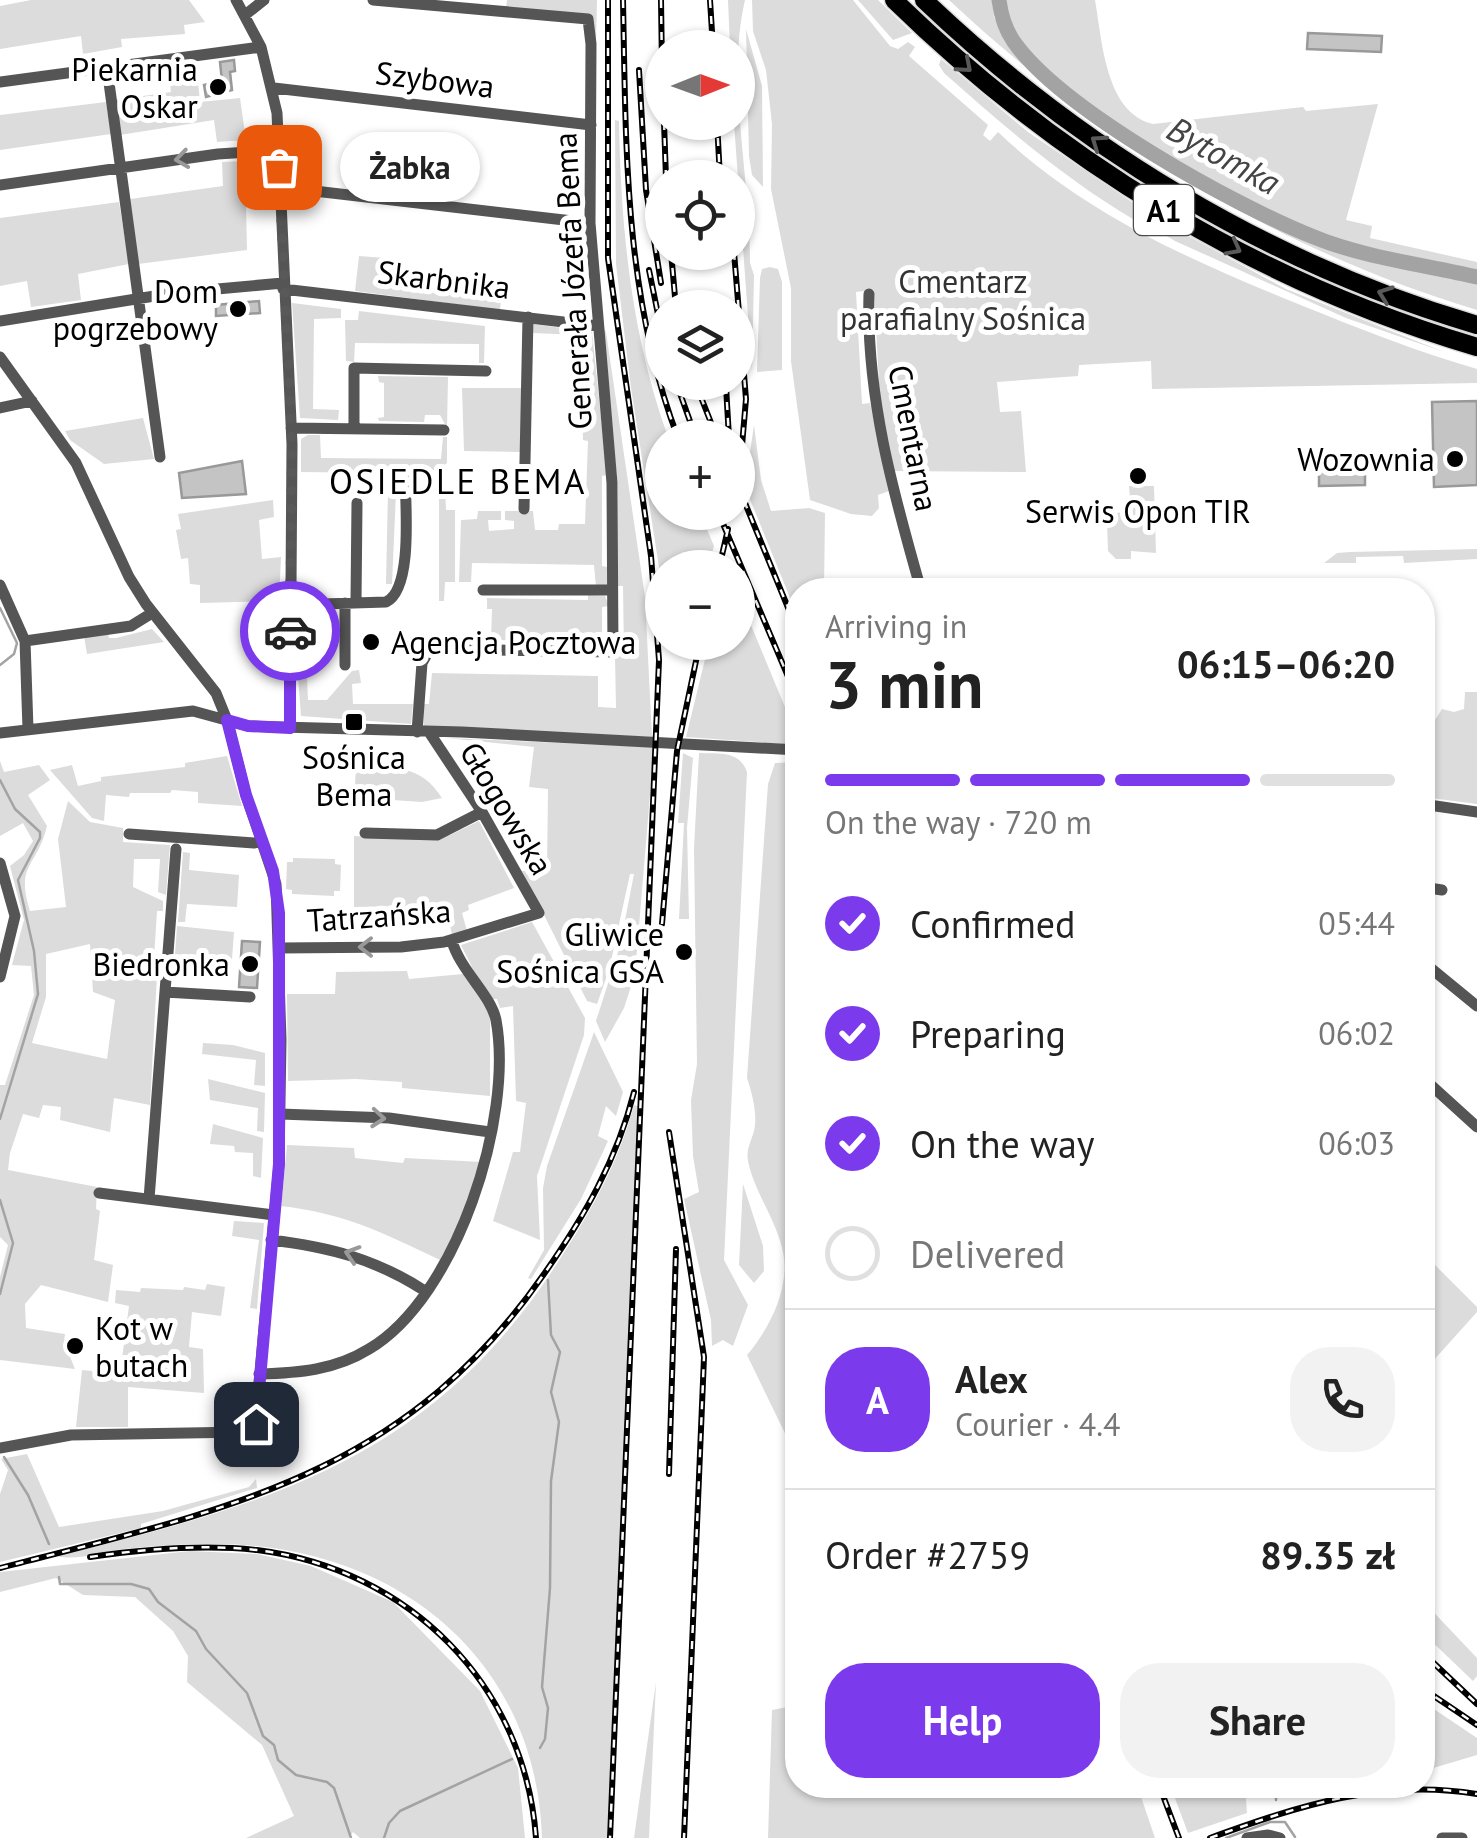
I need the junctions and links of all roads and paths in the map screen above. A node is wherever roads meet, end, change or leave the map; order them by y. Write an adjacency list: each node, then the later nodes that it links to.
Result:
1 (236, 0): 6 (street)
2 (264, 0): 6 (street)
3 (374, 0): 11 (street, Generała Józefa Bema)
4 (894, 0): 24 (highway, A1, one-way to 24)
5 (924, 0): 23 (highway, A1, one-way to 5)
6 (245, 14): 7 (street)
7 (261, 47): 8 (street); 10 (street)
8 (106, 68): 9 (street); 13 (street)
9 (0, 82)
10 (274, 88): 11 (street, Szybowa); 12 (street)
11 (591, 125): 16 (street, Generała Józefa Bema)
12 (279, 150): 13 (street, one-way to 13); 15 (street)
13 (120, 167): 14 (street); 19 (street)
14 (0, 185)
15 (280, 188): 16 (street); 17 (street)
16 (590, 223): 22 (street, Generała Józefa Bema)
17 (283, 286): 19 (street, Skarbnika); 20 (street, Skarbnika); 29 (street)
18 (869, 294): 36 (street, Cmentarna)
19 (139, 299): 21 (street, Skarbnika); 32 (street)
20 (528, 318): 22 (street, Skarbnika); 35 (street)
21 (0, 321)
22 (598, 326): 39 (street, Generała Józefa Bema)
23 (1477, 326)
24 (1477, 347)
25 (0, 357): 27 (street)
26 (486, 371): 30 (street)
27 (32, 401): 28 (street); 42 (street)
28 (0, 408)
29 (291, 428): 30 (street); 41 (street)
30 (354, 429): 31 (street)
31 (444, 430)
32 (160, 457)
33 (405, 472): 40 (street)
34 (357, 503): 40 (street)
35 (524, 510)
36 (918, 578)
37 (0, 585): 43 (street)
38 (483, 590): 39 (street)
39 (612, 590): 48 (street, Generała Józefa Bema)
40 (350, 602): 41 (street); 44 (street)
41 (290, 604): 46 (street)
42 (152, 613): 43 (street); 45 (street)
43 (25, 641): 47 (street)
44 (345, 665)
45 (227, 720): 46 (street); 47 (street); 56 (street)
46 (290, 728): 48 (street)
47 (28, 729): 49 (street)
48 (423, 732): 50 (street); 52 (street, Głogowska)
49 (0, 733)
50 (785, 749)
51 (1435, 806): 53 (street)
52 (482, 812): 54 (street); 61 (street, Głogowska)
53 (1477, 812)
54 (364, 833)
55 (128, 834): 56 (street)
56 (262, 840): 63 (street)
57 (176, 849): 66 (street)
58 (0, 863): 65 (street)
59 (1435, 889): 60 (street)
60 (1442, 890)
61 (538, 913): 62 (street, Tatrzańska)
62 (452, 940): 63 (street, Tatrzańska, one-way to 63); 72 (street)
63 (280, 948): 70 (street)
64 (1435, 972): 68 (street)
65 (0, 977)
66 (165, 992): 67 (street); 74 (street)
67 (250, 997)
68 (1477, 1006)
69 (1435, 1089): 71 (street)
70 (280, 1114): 72 (street, one-way to 72); 75 (street)
71 (1477, 1127)
72 (490, 1132): 77 (street)
73 (98, 1193): 74 (street)
74 (148, 1199): 75 (street)
75 (274, 1216): 76 (street)
76 (271, 1240): 77 (street, one-way to 76); 78 (street)
77 (425, 1291): 78 (street)
78 (259, 1374): 79 (street)
79 (0, 1448)
80 (1247, 1838): 81 (street)
81 (1280, 1838)
82 (1442, 1838): 83 (street)
83 (1462, 1838)

